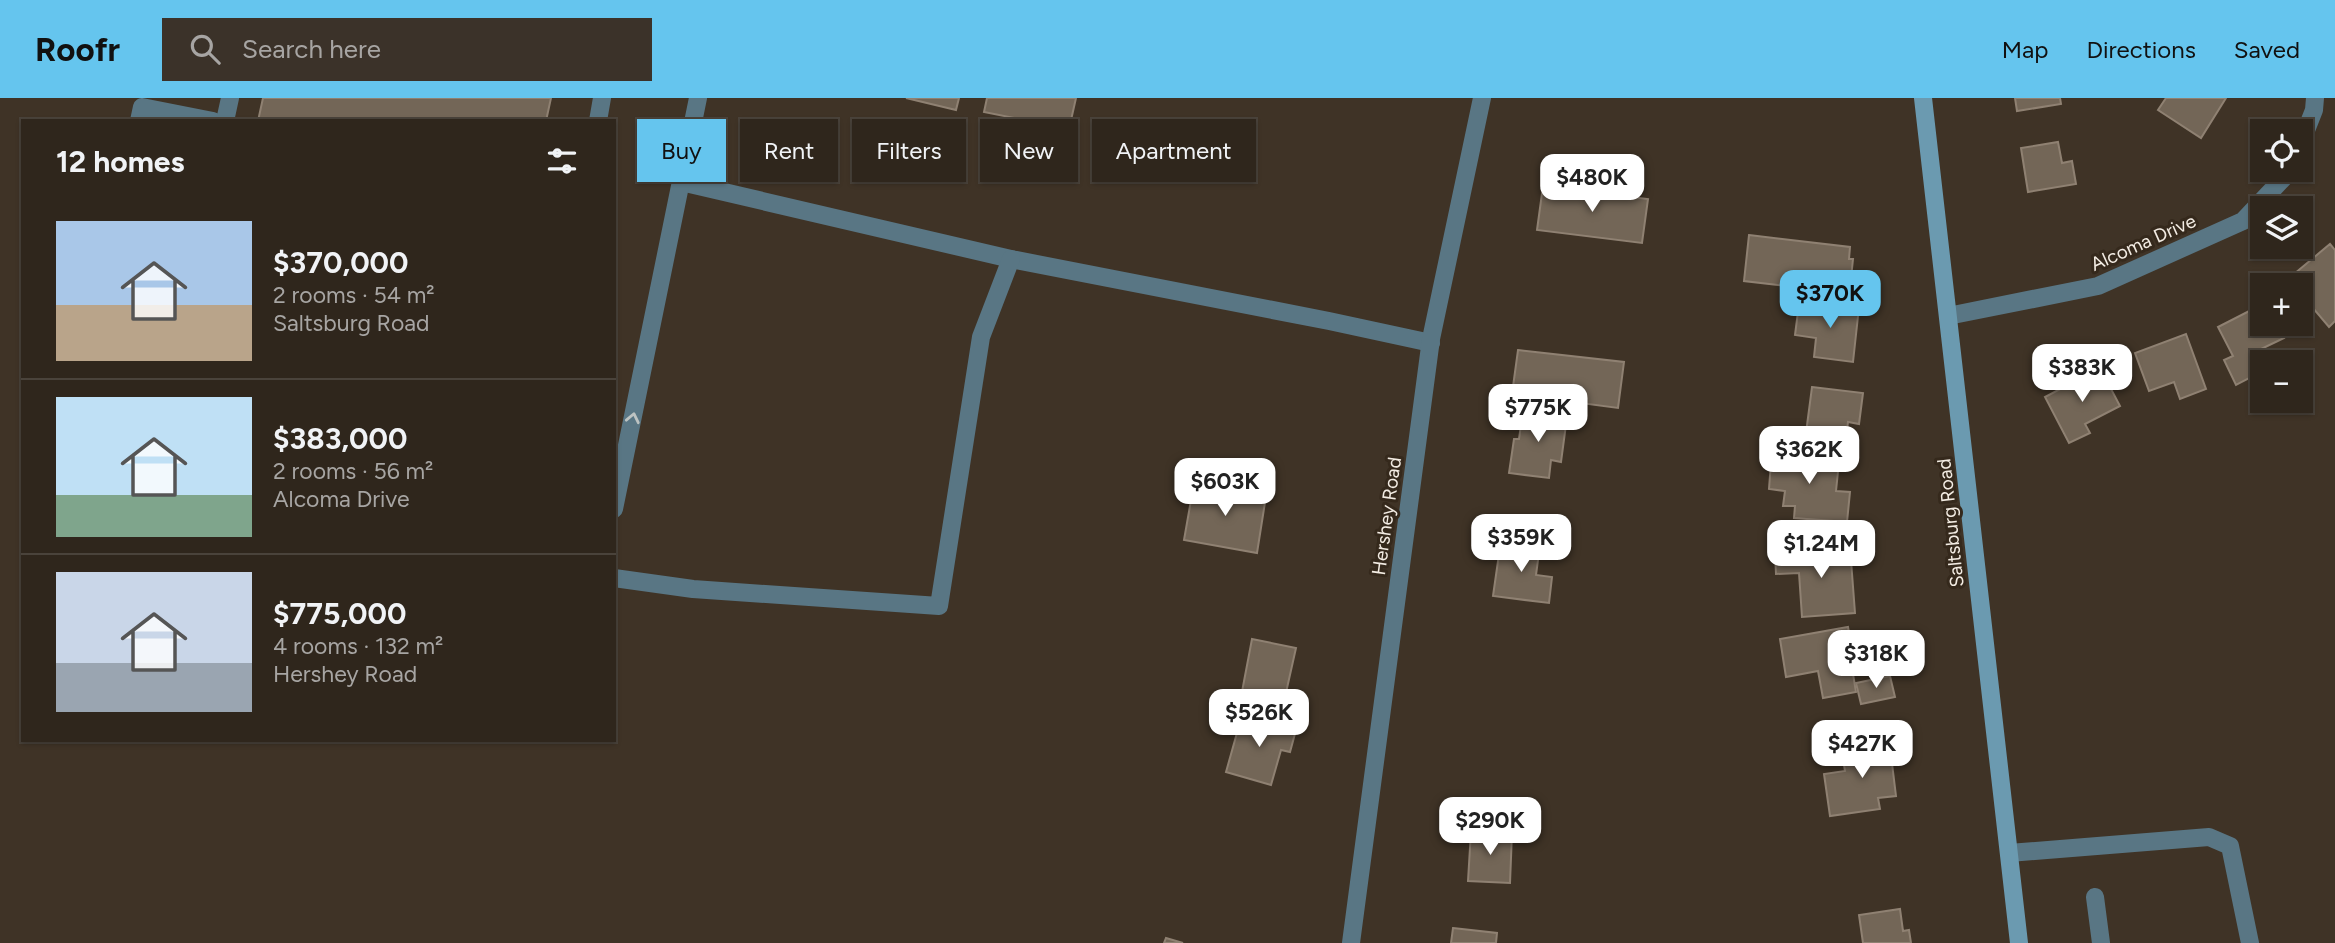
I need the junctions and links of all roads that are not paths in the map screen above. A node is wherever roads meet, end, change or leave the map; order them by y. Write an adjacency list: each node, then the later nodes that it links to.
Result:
1 (230, 98): 9 (street)
2 (603, 98): 10 (street)
3 (698, 98): 11 (street)
4 (1482, 98): 17 (street, Hershey Road)
5 (1923, 98): 16 (main road, Saltsburg Road)
6 (2315, 98): 12 (street)
7 (139, 119): 8 (street)
8 (203, 119)
9 (225, 119)
10 (598, 119)
11 (694, 119)
12 (2310, 119)
13 (681, 182): 15 (street); 18 (street, one-way to 13)
14 (2279, 182): 16 (street, Alcoma Drive)
15 (1011, 259): 17 (street); 19 (street)
16 (1948, 316): 20 (main road, Saltsburg Road)
17 (1431, 343): 22 (street, Hershey Road)
18 (616, 499)
19 (616, 578)
20 (2009, 853): 23 (main road, Saltsburg Road); 25 (street)
21 (2095, 897): 24 (street)
22 (1351, 943)
23 (2019, 943)
24 (2101, 943)
25 (2250, 943)

